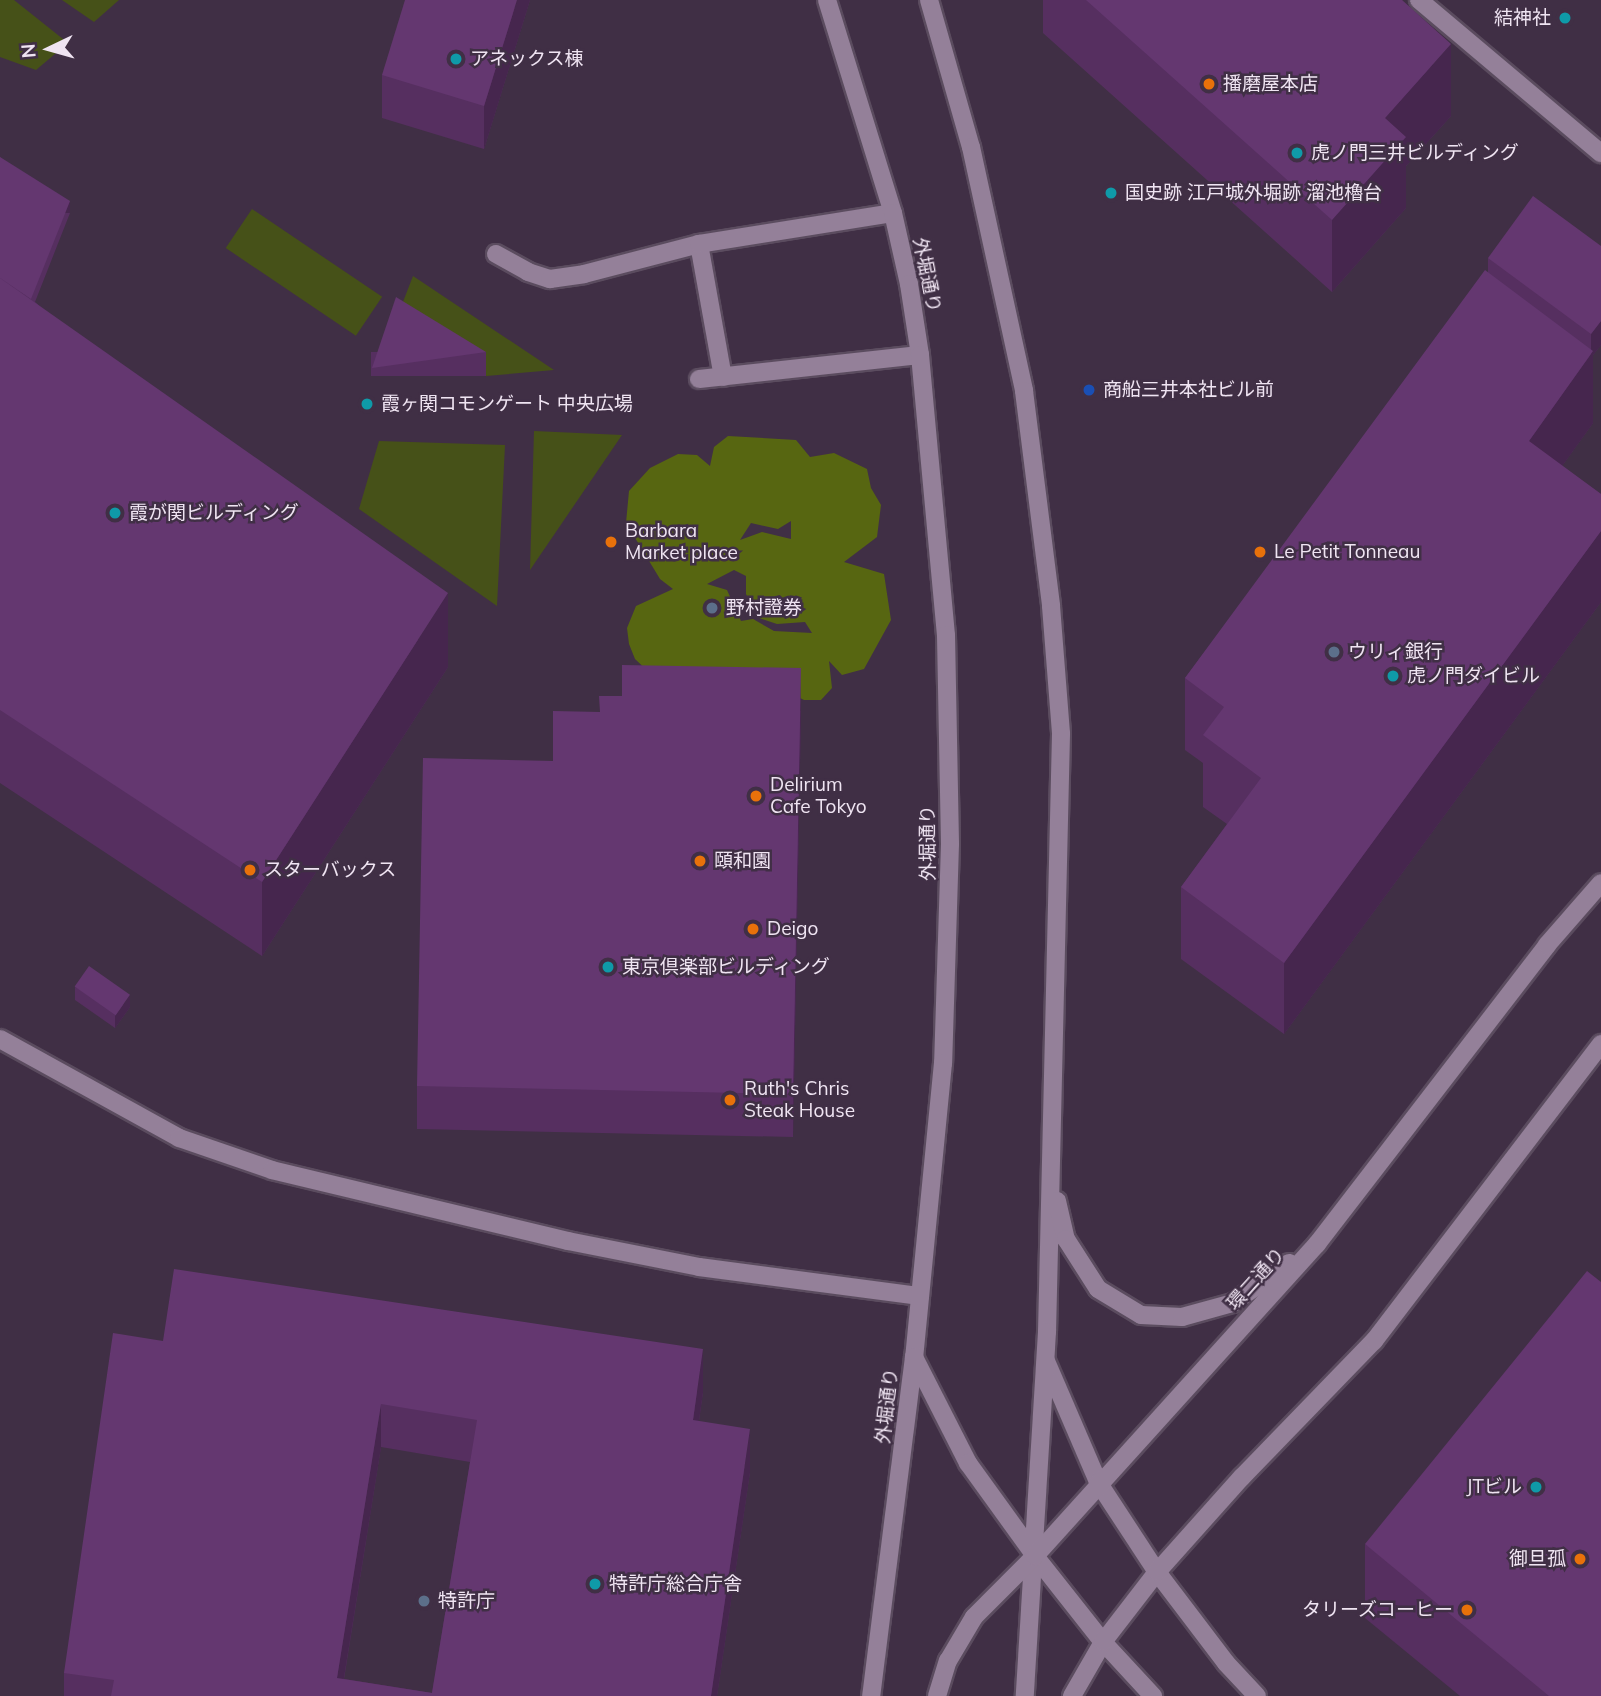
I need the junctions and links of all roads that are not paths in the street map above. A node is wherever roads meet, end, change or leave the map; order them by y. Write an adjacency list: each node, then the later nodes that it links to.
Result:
1 (827, 0): 5 (main road, 外堀通り)
2 (929, 0): 14 (main road)
3 (1419, 0): 4 (main road)
4 (1601, 153)
5 (893, 213): 6 (main road); 8 (main road, 外堀通り)
6 (699, 244): 7 (main road); 9 (main road)
7 (496, 254)
8 (920, 355): 9 (main road); 16 (main road, 外堀通り)
9 (723, 377): 10 (main road)
10 (699, 379)
11 (1601, 883): 15 (main road, 環二通り)
12 (0, 1039): 16 (main road)
13 (1601, 1044): 21 (main road)
14 (1051, 1173): 15 (main road); 18 (main road)
15 (1317, 1244): 19 (main road, 環二通り)
16 (920, 1296): 17 (main road, 外堀通り)
17 (914, 1357): 20 (main road); 23 (main road, 外堀通り)
18 (1046, 1361): 19 (main road); 20 (main road)
19 (1098, 1482): 20 (main road, 環二通り); 21 (main road)
20 (1035, 1556): 22 (main road); 24 (main road, 環二通り); 25 (main road)
21 (1157, 1572): 22 (main road); 28 (main road)
22 (1103, 1642): 26 (main road); 27 (main road)
23 (870, 1696)
24 (937, 1696)
25 (1025, 1696)
26 (1072, 1696)
27 (1153, 1696)
28 (1257, 1696)

